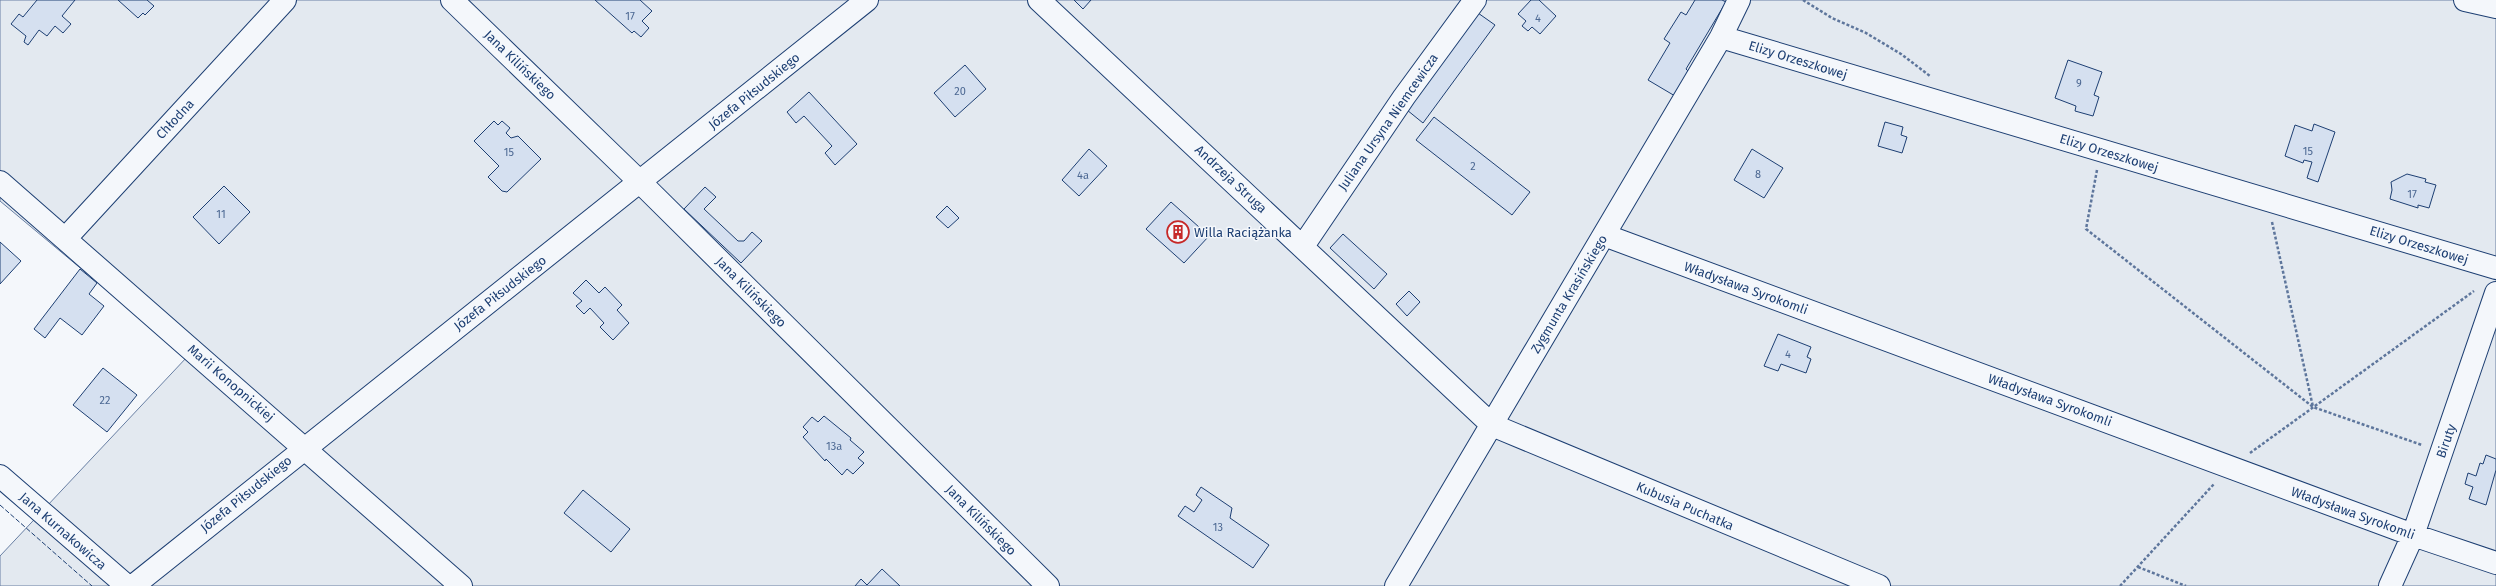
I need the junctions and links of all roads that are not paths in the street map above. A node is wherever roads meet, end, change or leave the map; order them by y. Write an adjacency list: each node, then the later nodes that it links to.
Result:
1 (285, 0): 13 (street, Chłodna)
2 (452, 0): 11 (street, Jana Kilińskiego)
3 (867, 0): 11 (street, Józefa Piłsudskiego)
4 (1039, 0): 14 (street, Andrzeja Struga)
5 (1475, 0): 14 (street, Juliana Ursyna Niemcewicza)
6 (1739, 0): 9 (street, Zygmunta Krasińskiego)
7 (2465, 0): 8 (street)
8 (2496, 7)
9 (1722, 37): 12 (street, Zygmunta Krasińskiego); 15 (street, Elizy Orzeszkowej)
10 (0, 182): 13 (street, Marii Konopnickiej)
11 (640, 182): 18 (street, Józefa Piłsudskiego); 25 (street, Jana Kilińskiego)
12 (1604, 235): 17 (street, Zygmunta Krasińskiego); 20 (street, Władysława Syrokomli)
13 (65, 239): 18 (street, Marii Konopnickiej)
14 (1303, 246): 17 (street, Andrzeja Struga)
15 (2496, 268)
16 (2487, 291): 20 (street, Biruty)
17 (1492, 425): 26 (street, Zygmunta Krasińskiego); 27 (street, Kubusia Puchatka)
18 (305, 447): 23 (street, Józefa Piłsudskiego); 24 (street, Marii Konopnickiej)
19 (0, 476): 22 (street, Jana Kurnakowicza)
20 (2413, 535): 21 (street, Władysława Syrokomli); 28 (street, Biruty)
21 (2496, 563)
22 (127, 586)
23 (133, 586)
24 (462, 586)
25 (1048, 586)
26 (1396, 586)
27 (1879, 586)
28 (2390, 586)

